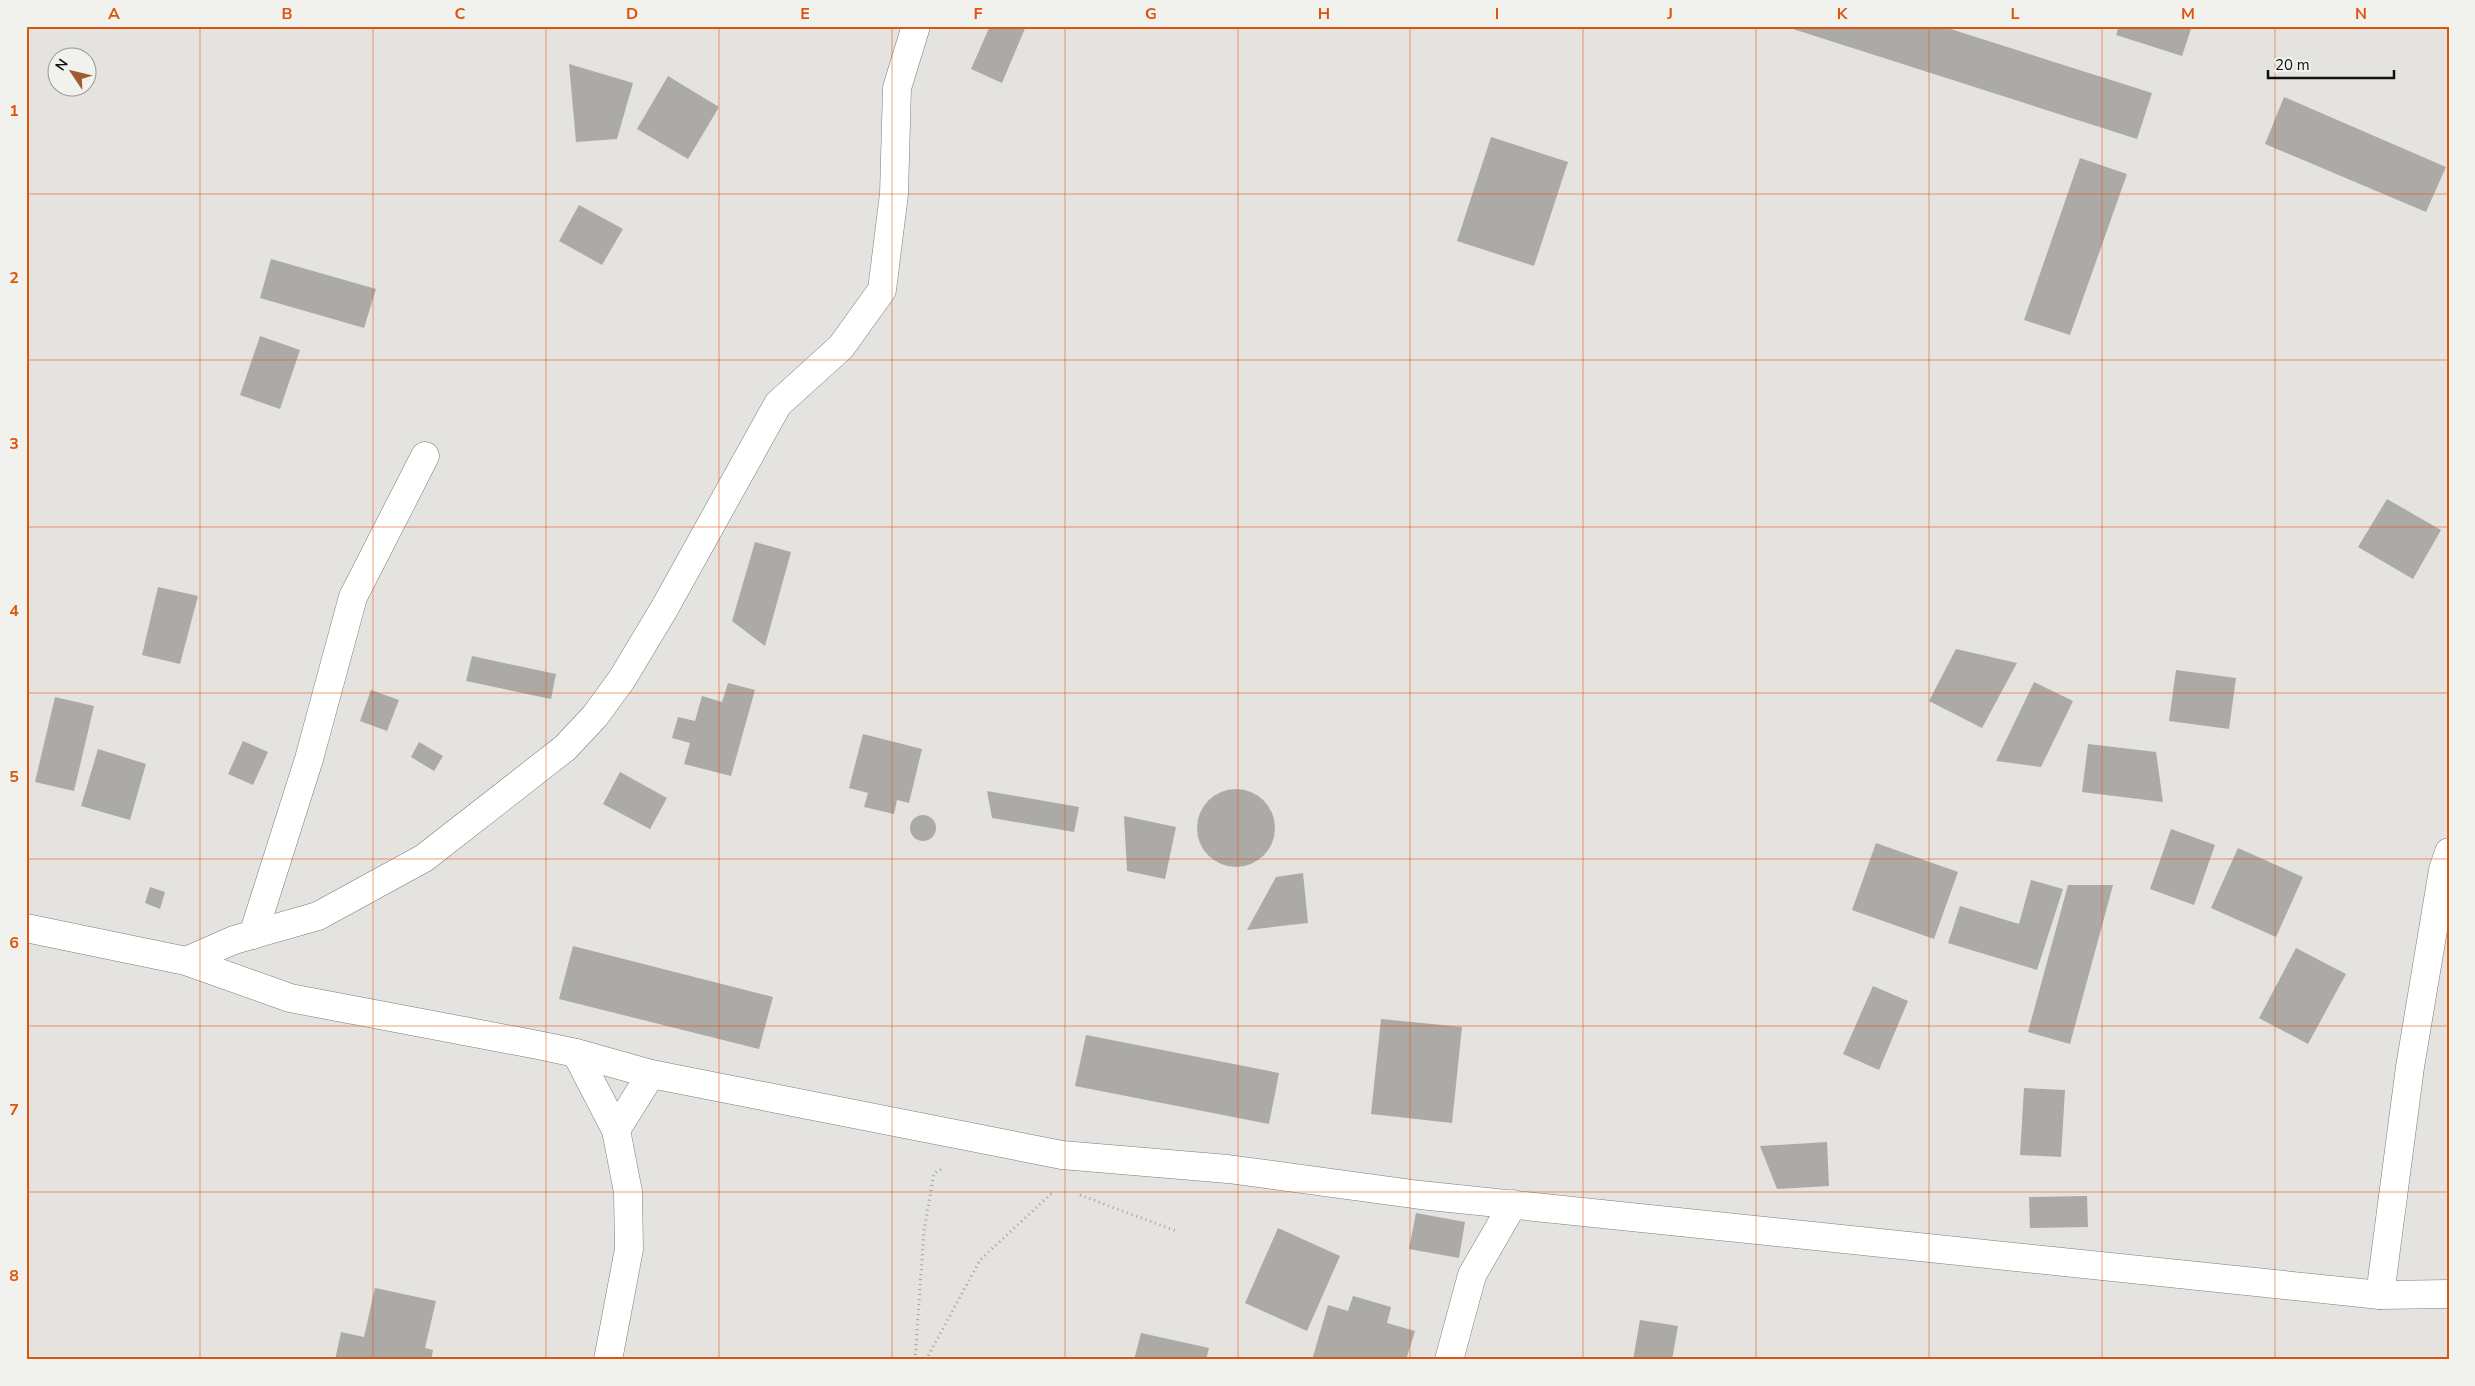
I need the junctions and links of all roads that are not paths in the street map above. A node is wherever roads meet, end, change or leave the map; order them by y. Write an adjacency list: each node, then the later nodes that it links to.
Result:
1 (916, 26): 5 (street)
2 (424, 456): 5 (street)
3 (2449, 852): 11 (street)
4 (26, 928): 6 (street)
5 (253, 935): 6 (street)
6 (186, 961): 7 (street)
7 (576, 1053): 8 (street); 9 (street)
8 (651, 1074): 9 (street); 10 (street)
9 (616, 1130): 13 (street)
10 (1513, 1204): 11 (street); 14 (street)
11 (2380, 1294): 12 (street)
12 (2449, 1294)
13 (608, 1360)
14 (1449, 1360)

